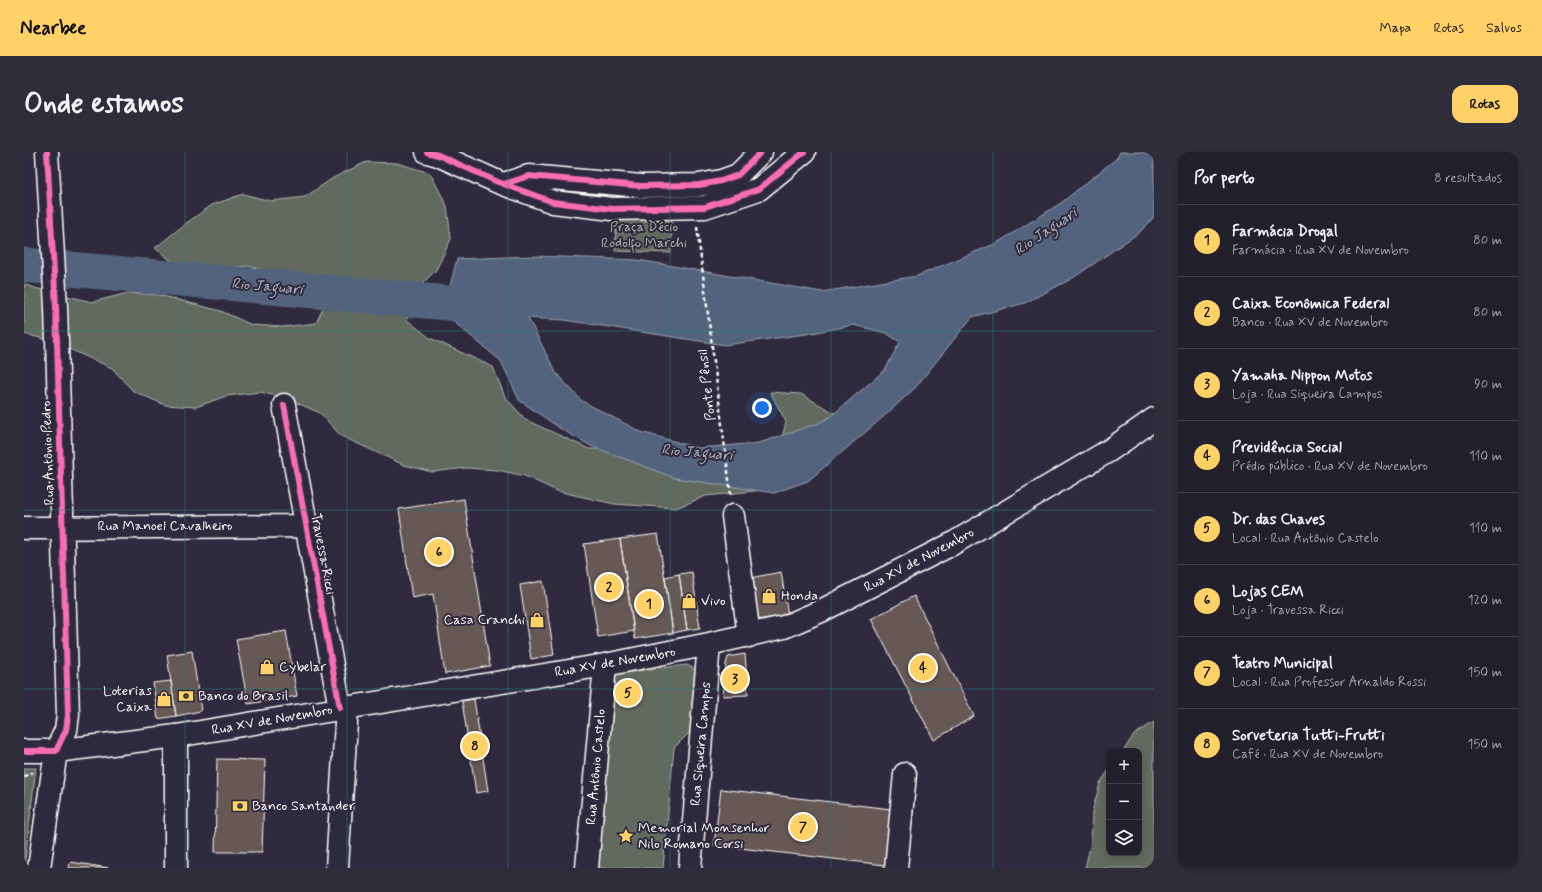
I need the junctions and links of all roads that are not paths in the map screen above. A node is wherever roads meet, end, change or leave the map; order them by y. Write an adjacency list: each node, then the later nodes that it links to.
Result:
1 (47, 152): 10 (street, Rua Antônio Pedro)
2 (427, 152): 5 (street)
3 (761, 152): 5 (street)
4 (804, 152): 5 (street)
5 (504, 184)
6 (284, 405): 9 (street, Travessa Ricci)
7 (1154, 419): 12 (street, Rua XV de Novembro)
8 (733, 516): 12 (street)
9 (305, 526): 10 (street, Rua Manoel Cavalheiro); 15 (street, Travessa Ricci)
10 (62, 527): 11 (street, Rua Manoel Cavalheiro); 17 (street, Rua Antônio Pedro)
11 (24, 528)
12 (749, 636): 13 (street, Rua XV de Novembro)
13 (710, 644): 14 (street, Rua XV de Novembro); 24 (street, Rua Siqueira Campos)
14 (605, 665): 15 (street, Rua XV de Novembro); 23 (street, Rua Antônio Castelo)
15 (344, 708): 16 (street, Rua XV de Novembro); 22 (street, Travessa Ricci)
16 (176, 736): 17 (street, Rua XV de Novembro); 21 (street)
17 (56, 750): 18 (street, Rua XV de Novembro); 20 (street, Rua Antônio Pedro)
18 (24, 752)
19 (905, 774): 25 (street)
20 (39, 868)
21 (176, 868)
22 (338, 868)
23 (587, 868)
24 (690, 868)
25 (896, 868)

